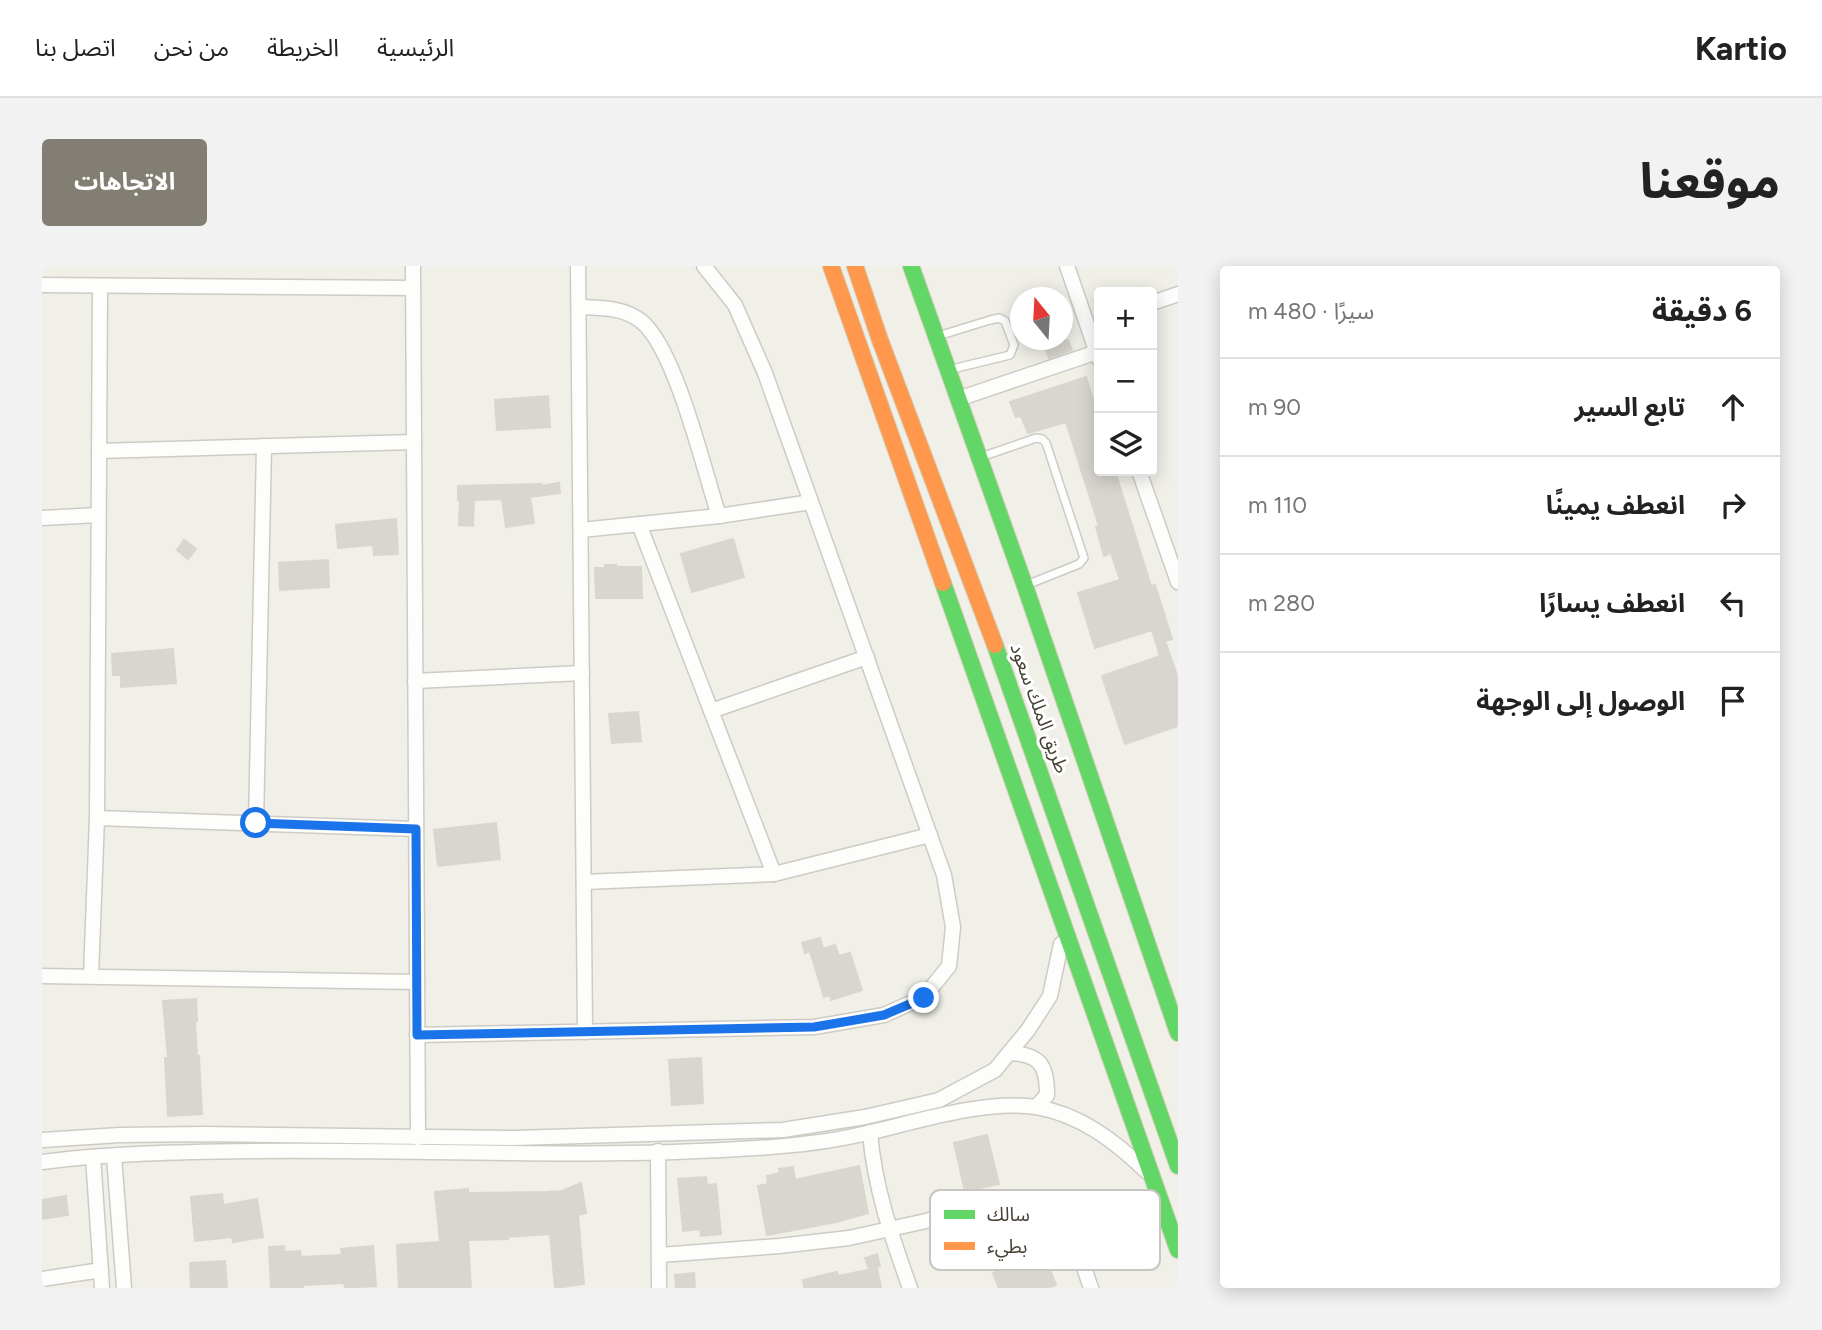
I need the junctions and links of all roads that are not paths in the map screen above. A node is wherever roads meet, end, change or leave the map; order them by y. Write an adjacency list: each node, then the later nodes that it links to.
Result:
1 (413, 266): 10 (street)
2 (579, 266): 13 (street)
3 (704, 266): 25 (street)
4 (831, 266): 61 (main road)
5 (855, 266): 60 (main road, طريق الملك سعود)
6 (911, 266): 15 (main road, طريق الملك سعود)
7 (1066, 266): 14 (street)
8 (42, 285): 9 (street)
9 (100, 286): 10 (street); 22 (street)
10 (413, 288): 20 (street)
11 (1178, 294): 12 (street)
12 (1157, 301)
13 (579, 307): 27 (street); 30 (street)
14 (1093, 322): 16 (street)
15 (936, 336): 18 (main road, طريق الملك سعود); 18 (lane)
16 (1097, 350)
17 (1094, 357): 19 (street)
18 (948, 369): 19 (main road, طريق الملك سعود)
19 (958, 399): 23 (main road, طريق الملك سعود)
20 (414, 442): 21 (street); 36 (street)
21 (264, 446): 22 (street); 39 (street)
22 (99, 451): 26 (street)
23 (979, 458): 33 (main road, طريق الملك سعود); 33 (lane)
24 (1141, 476): 31 (street)
25 (811, 502): 27 (street); 34 (street)
26 (98, 515): 28 (street); 38 (street)
27 (719, 516): 29 (street)
28 (42, 517)
29 (639, 524): 30 (street); 37 (street)
30 (581, 530): 35 (street)
31 (1175, 564): 32 (street)
32 (1178, 582)
33 (1025, 586): 48 (main road, طريق الملك سعود)
34 (867, 657): 37 (street); 41 (street)
35 (582, 674): 36 (street); 43 (street)
36 (415, 681): 40 (street)
37 (711, 711): 42 (street)
38 (97, 818): 39 (street); 46 (street)
39 (256, 823): 40 (street)
40 (416, 829): 47 (street)
41 (930, 835): 42 (street); 49 (street)
42 (774, 874): 43 (street)
43 (584, 881): 49 (street)
44 (1061, 944): 51 (street)
45 (42, 976): 46 (street)
46 (91, 976): 47 (street)
47 (417, 982): 50 (street)
48 (1177, 1026)
49 (585, 1032): 50 (street)
50 (417, 1035): 54 (street)
51 (1009, 1053): 52 (street); 54 (street)
52 (1036, 1107): 53 (street); 61 (street)
53 (870, 1132): 56 (street); 65 (street)
54 (418, 1138): 55 (street)
55 (42, 1140)
56 (658, 1151): 57 (street); 67 (street)
57 (114, 1156): 58 (street); 72 (street)
58 (93, 1157): 59 (street); 68 (street)
59 (42, 1162)
60 (1178, 1166)
61 (1155, 1178): 62 (main road)
62 (1159, 1190)
63 (1160, 1194): 66 (main road)
64 (930, 1219): 65 (street)
65 (889, 1229): 67 (street); 74 (street)
66 (1178, 1250)
67 (660, 1255): 73 (street)
68 (101, 1270): 70 (street); 71 (street)
69 (1085, 1270): 75 (street)
70 (42, 1279)
71 (102, 1288)
72 (124, 1288)
73 (659, 1288)
74 (910, 1288)
75 (1091, 1288)

